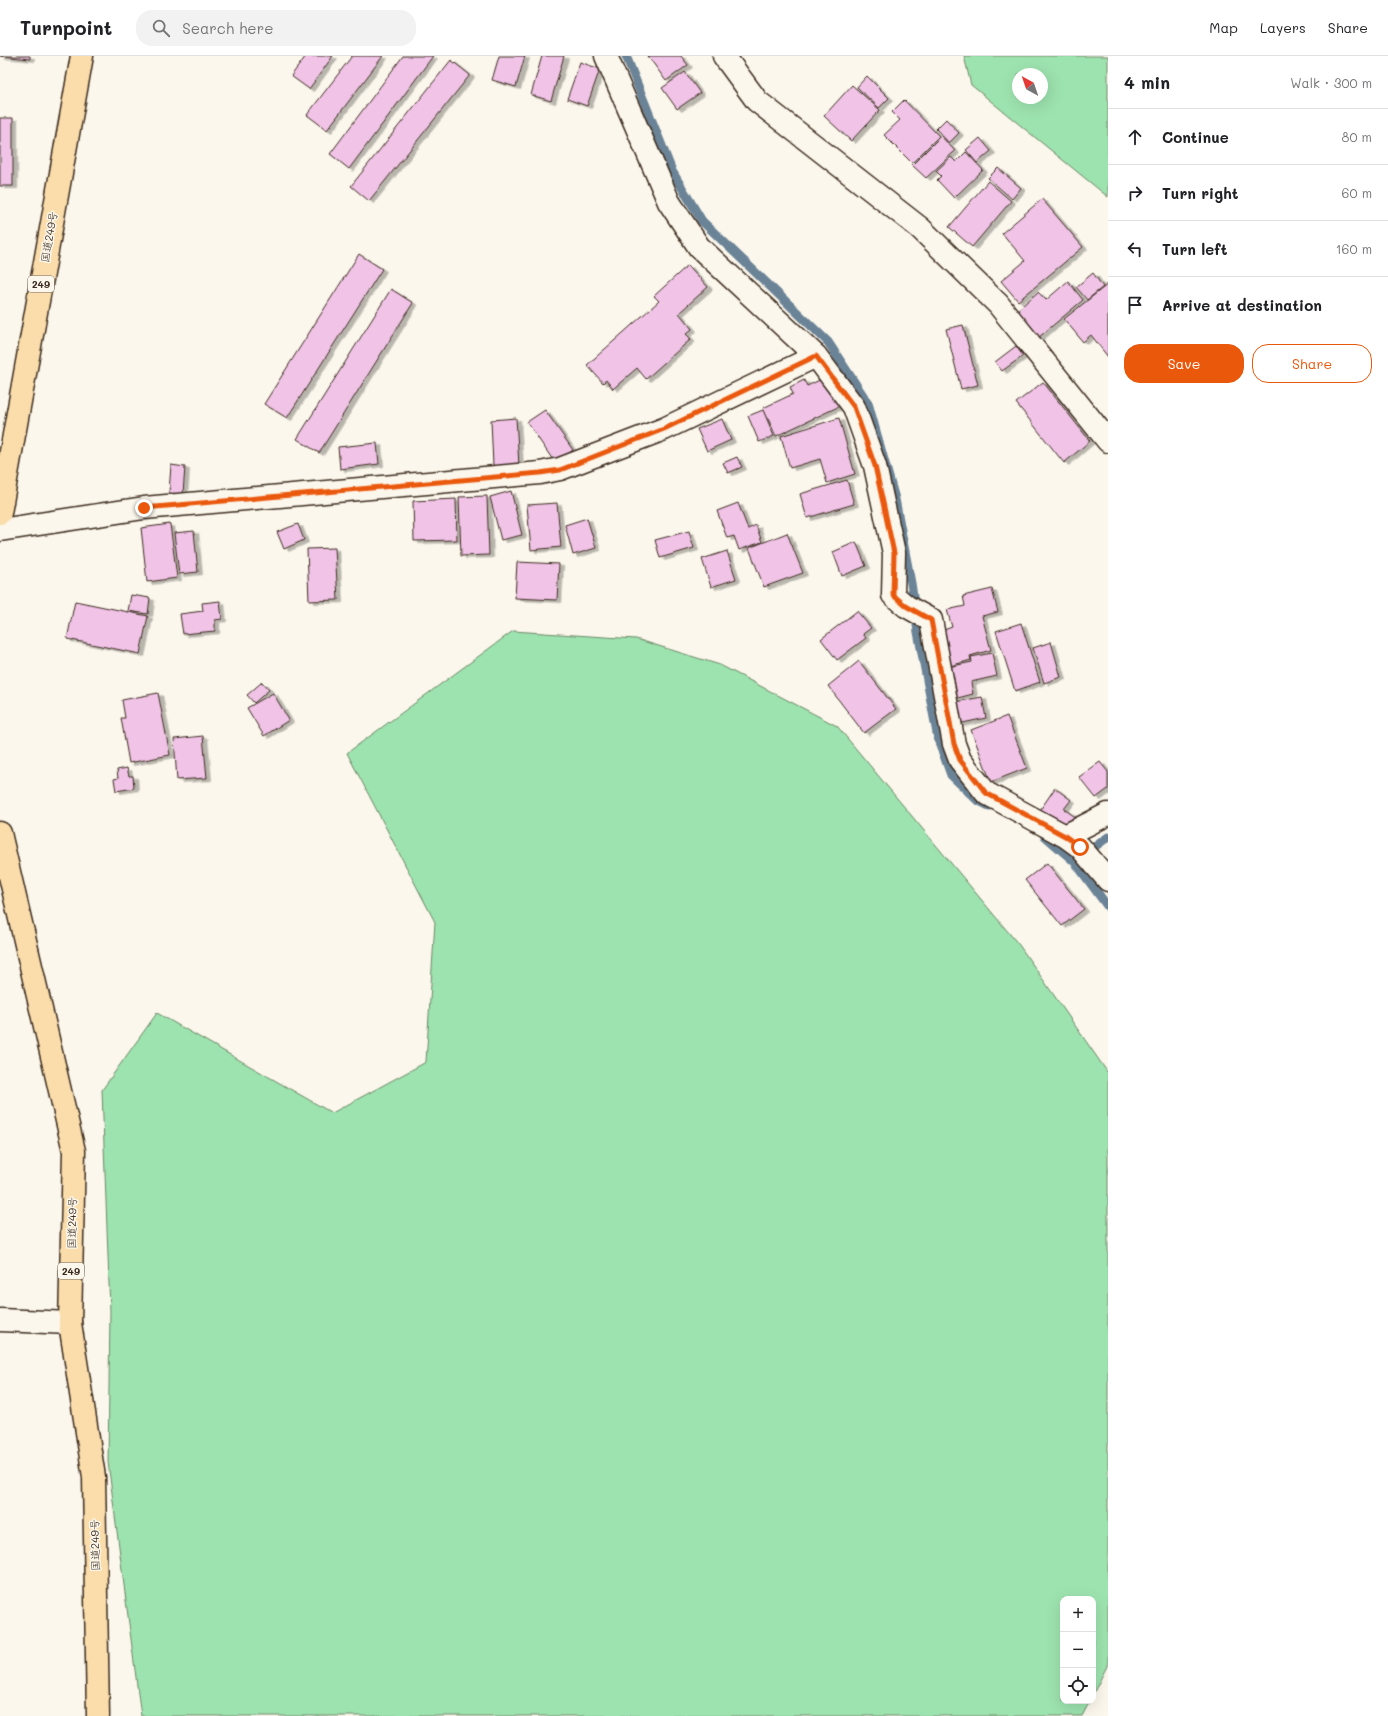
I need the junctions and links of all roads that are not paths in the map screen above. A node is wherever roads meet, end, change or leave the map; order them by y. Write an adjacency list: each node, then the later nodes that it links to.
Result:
1 (82, 56): 6 (highway, 国道249号 / 249)
2 (606, 56): 4 (street)
3 (724, 56): 5 (street)
4 (816, 356): 7 (street); 10 (street)
5 (1108, 441)
6 (0, 513)
7 (0, 530)
8 (1108, 814): 10 (street)
9 (0, 833): 13 (highway, 国道249号 / 249)
10 (1079, 848): 11 (street)
11 (1108, 880)
12 (0, 1320): 13 (street)
13 (70, 1324): 14 (highway, 国道249号 / 249)
14 (98, 1716)

